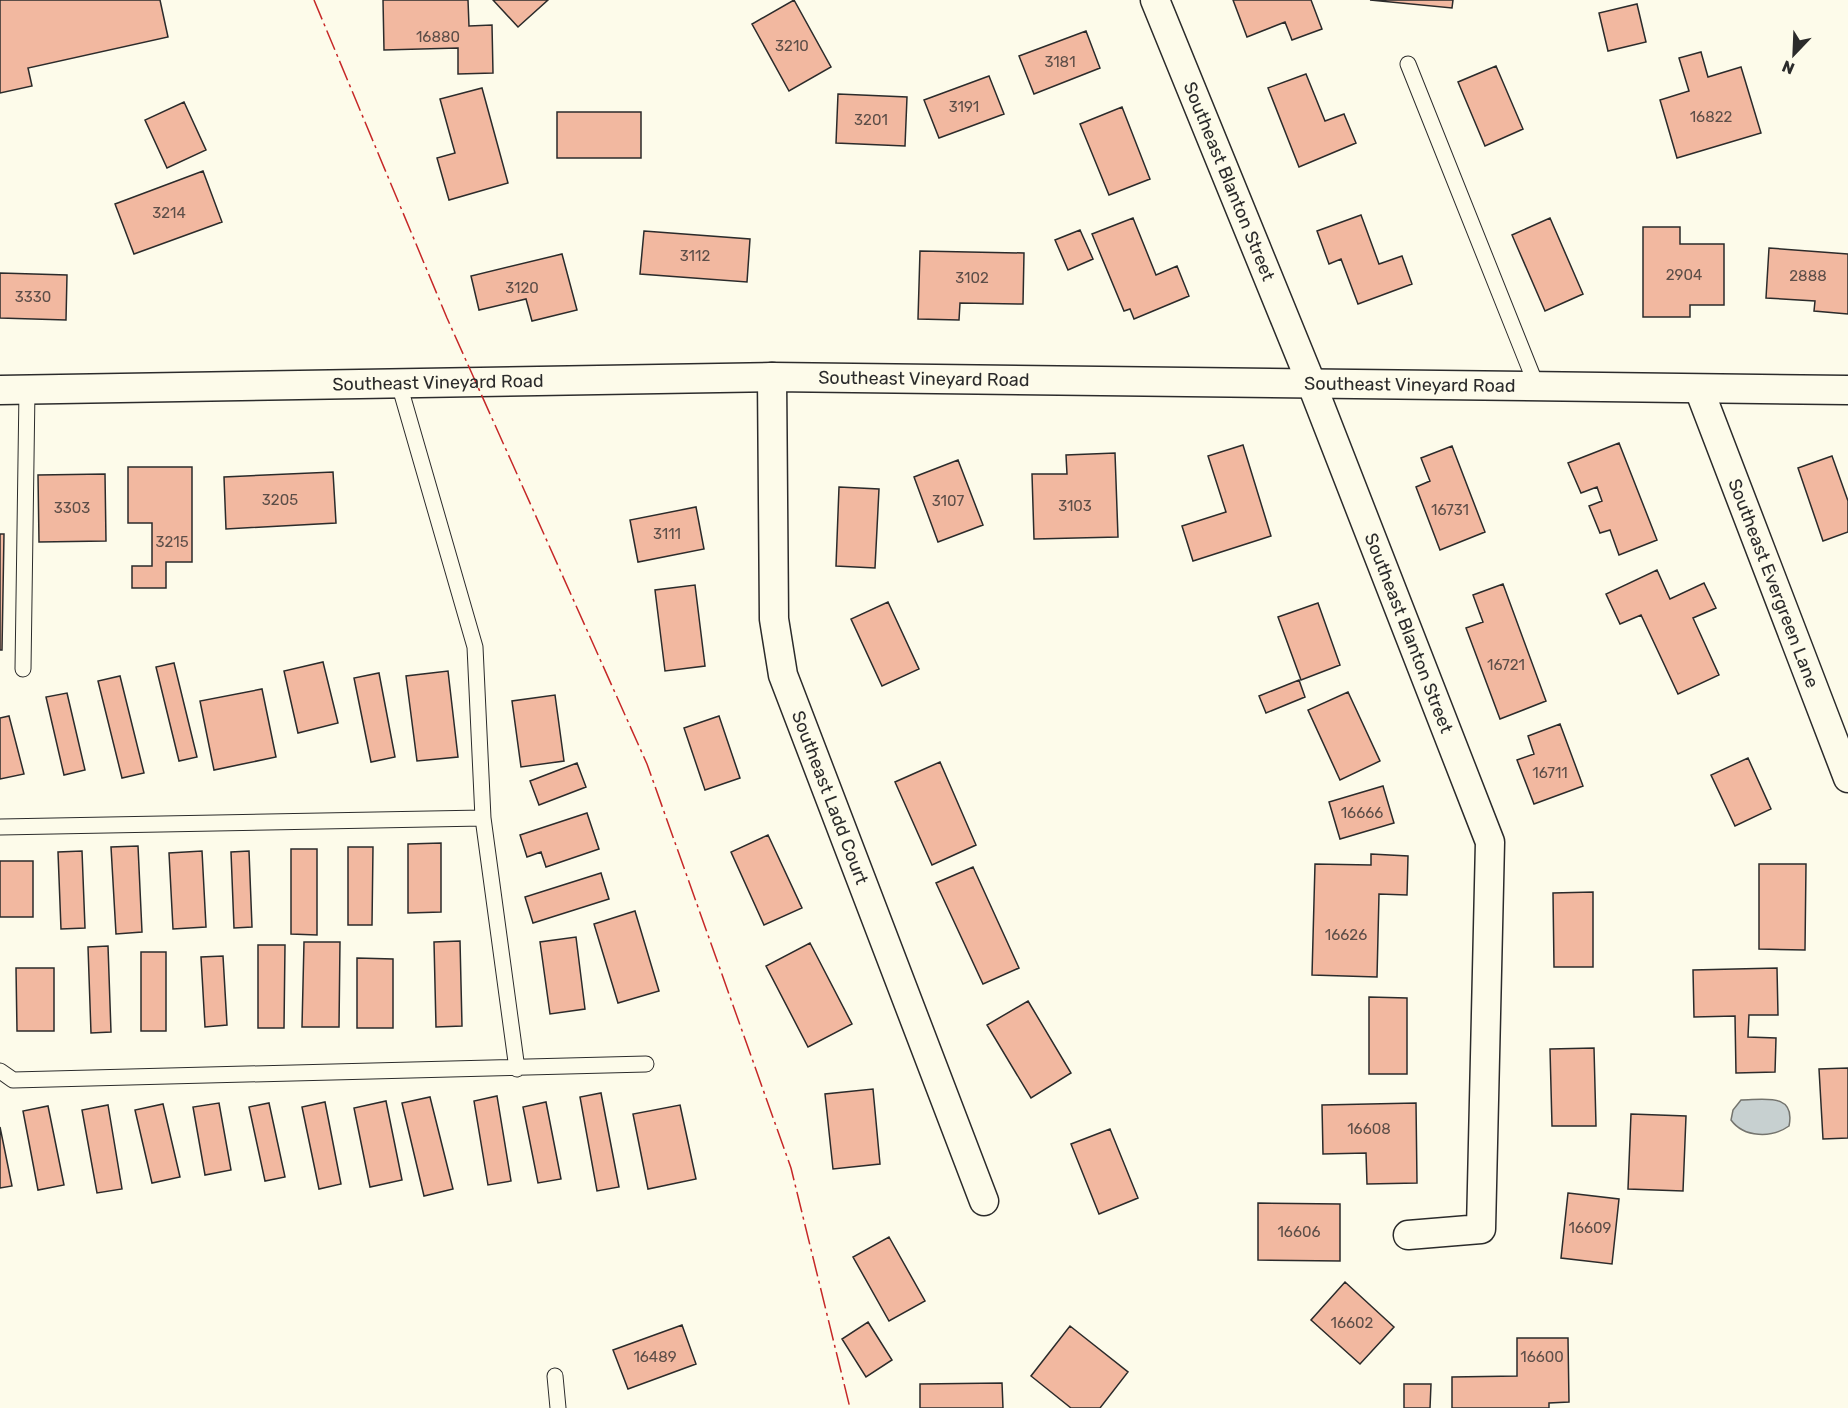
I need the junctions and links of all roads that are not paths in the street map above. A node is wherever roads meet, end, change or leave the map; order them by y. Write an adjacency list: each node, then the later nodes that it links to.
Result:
1 (1155, 0): 5 (street, Southeast Blanton Street)
2 (1408, 64): 6 (lane)
3 (772, 377): 4 (street, Southeast Vineyard Road); 5 (street, Southeast Vineyard Road); 17 (street, Southeast Ladd Court)
4 (399, 384): 8 (street, Southeast Vineyard Road); 12 (lane)
5 (1312, 385): 6 (street, Southeast Vineyard Road); 18 (street, Southeast Blanton Street)
6 (1536, 387): 7 (street, Southeast Vineyard Road)
7 (1699, 389): 9 (street, Southeast Vineyard Road); 11 (street, Southeast Evergreen Lane)
8 (14, 390): 10 (lane)
9 (1848, 390)
10 (23, 669)
11 (1848, 778)
12 (483, 818): 13 (lane); 15 (lane)
13 (0, 827)
14 (646, 1064): 15 (lane)
15 (517, 1069): 16 (lane)
16 (0, 1071)
17 (984, 1201)
18 (1408, 1235)
19 (555, 1376): 20 (lane)
20 (558, 1408)

